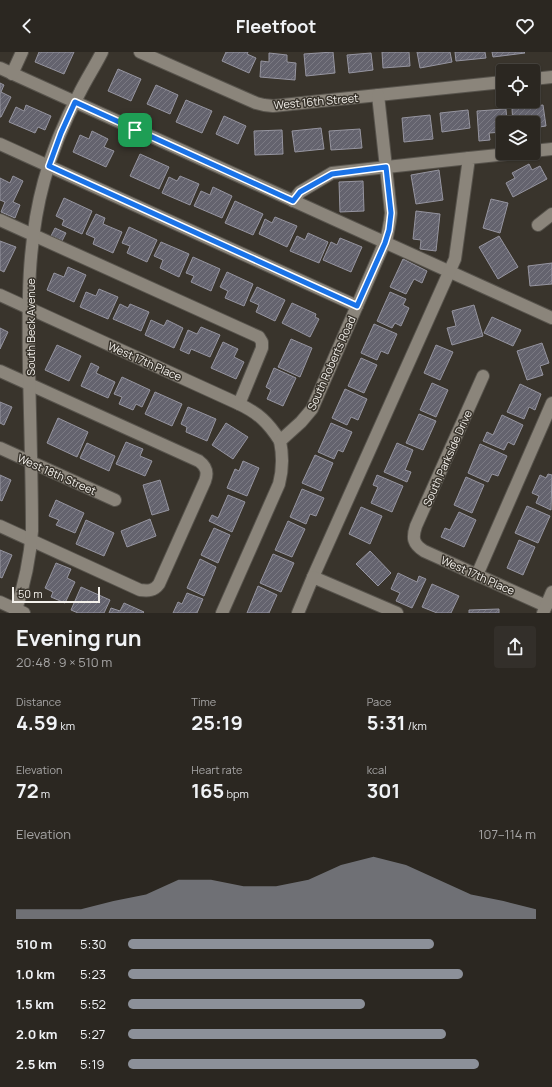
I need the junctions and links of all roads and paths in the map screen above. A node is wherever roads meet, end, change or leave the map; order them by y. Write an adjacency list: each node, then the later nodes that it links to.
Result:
1 (22, 52): 5 (street)
2 (102, 52): 10 (street, South Beck Avenue)
3 (140, 52): 9 (street, West 16th Street)
4 (0, 68): 5 (street)
5 (12, 74): 10 (street)
6 (552, 77): 7 (street)
7 (540, 78)
8 (496, 83): 9 (street, West 16th Street)
9 (378, 96): 17 (street, South Roberts Road)
10 (75, 102): 16 (street, South Beck Avenue); 18 (street)
11 (0, 144): 16 (street)
12 (552, 150): 13 (street)
13 (540, 151)
14 (496, 155): 15 (street)
15 (469, 158): 17 (street); 24 (street)
16 (49, 166): 22 (street, South Beck Avenue); 26 (street)
17 (386, 167): 18 (street); 23 (street, South Roberts Road)
18 (293, 201): 23 (street)
19 (552, 214): 21 (street)
20 (0, 220): 22 (street)
21 (538, 225)
22 (33, 235): 27 (street, South Beck Avenue); 33 (street)
23 (385, 243): 24 (street); 26 (street, South Roberts Road)
24 (449, 272): 28 (street); 42 (street)
25 (0, 295): 27 (street, West 17th Place)
26 (357, 306): 34 (street, South Roberts Road)
27 (28, 308): 31 (street, South Beck Avenue); 33 (street, West 17th Place)
28 (552, 318)
29 (0, 371): 31 (street)
30 (483, 376): 40 (street, South Parkside Drive)
31 (30, 384): 36 (street, South Beck Avenue); 39 (street)
32 (552, 403): 41 (street)
33 (239, 404): 34 (street, West 17th Place)
34 (280, 441): 47 (street)
35 (0, 448): 36 (street, West 18th Street)
36 (32, 462): 37 (street, West 18th Street); 39 (street, South Beck Avenue)
37 (114, 500)
38 (0, 526): 39 (street)
39 (31, 540): 46 (street, South Beck Avenue)
40 (414, 541): 41 (street, West 17th Place)
41 (476, 575): 45 (street, West 17th Place)
42 (313, 577): 48 (street); 49 (street)
43 (552, 592): 45 (street)
44 (0, 602): 46 (street)
45 (544, 610)
46 (18, 612)
47 (222, 613)
48 (298, 613)
49 (397, 613)

